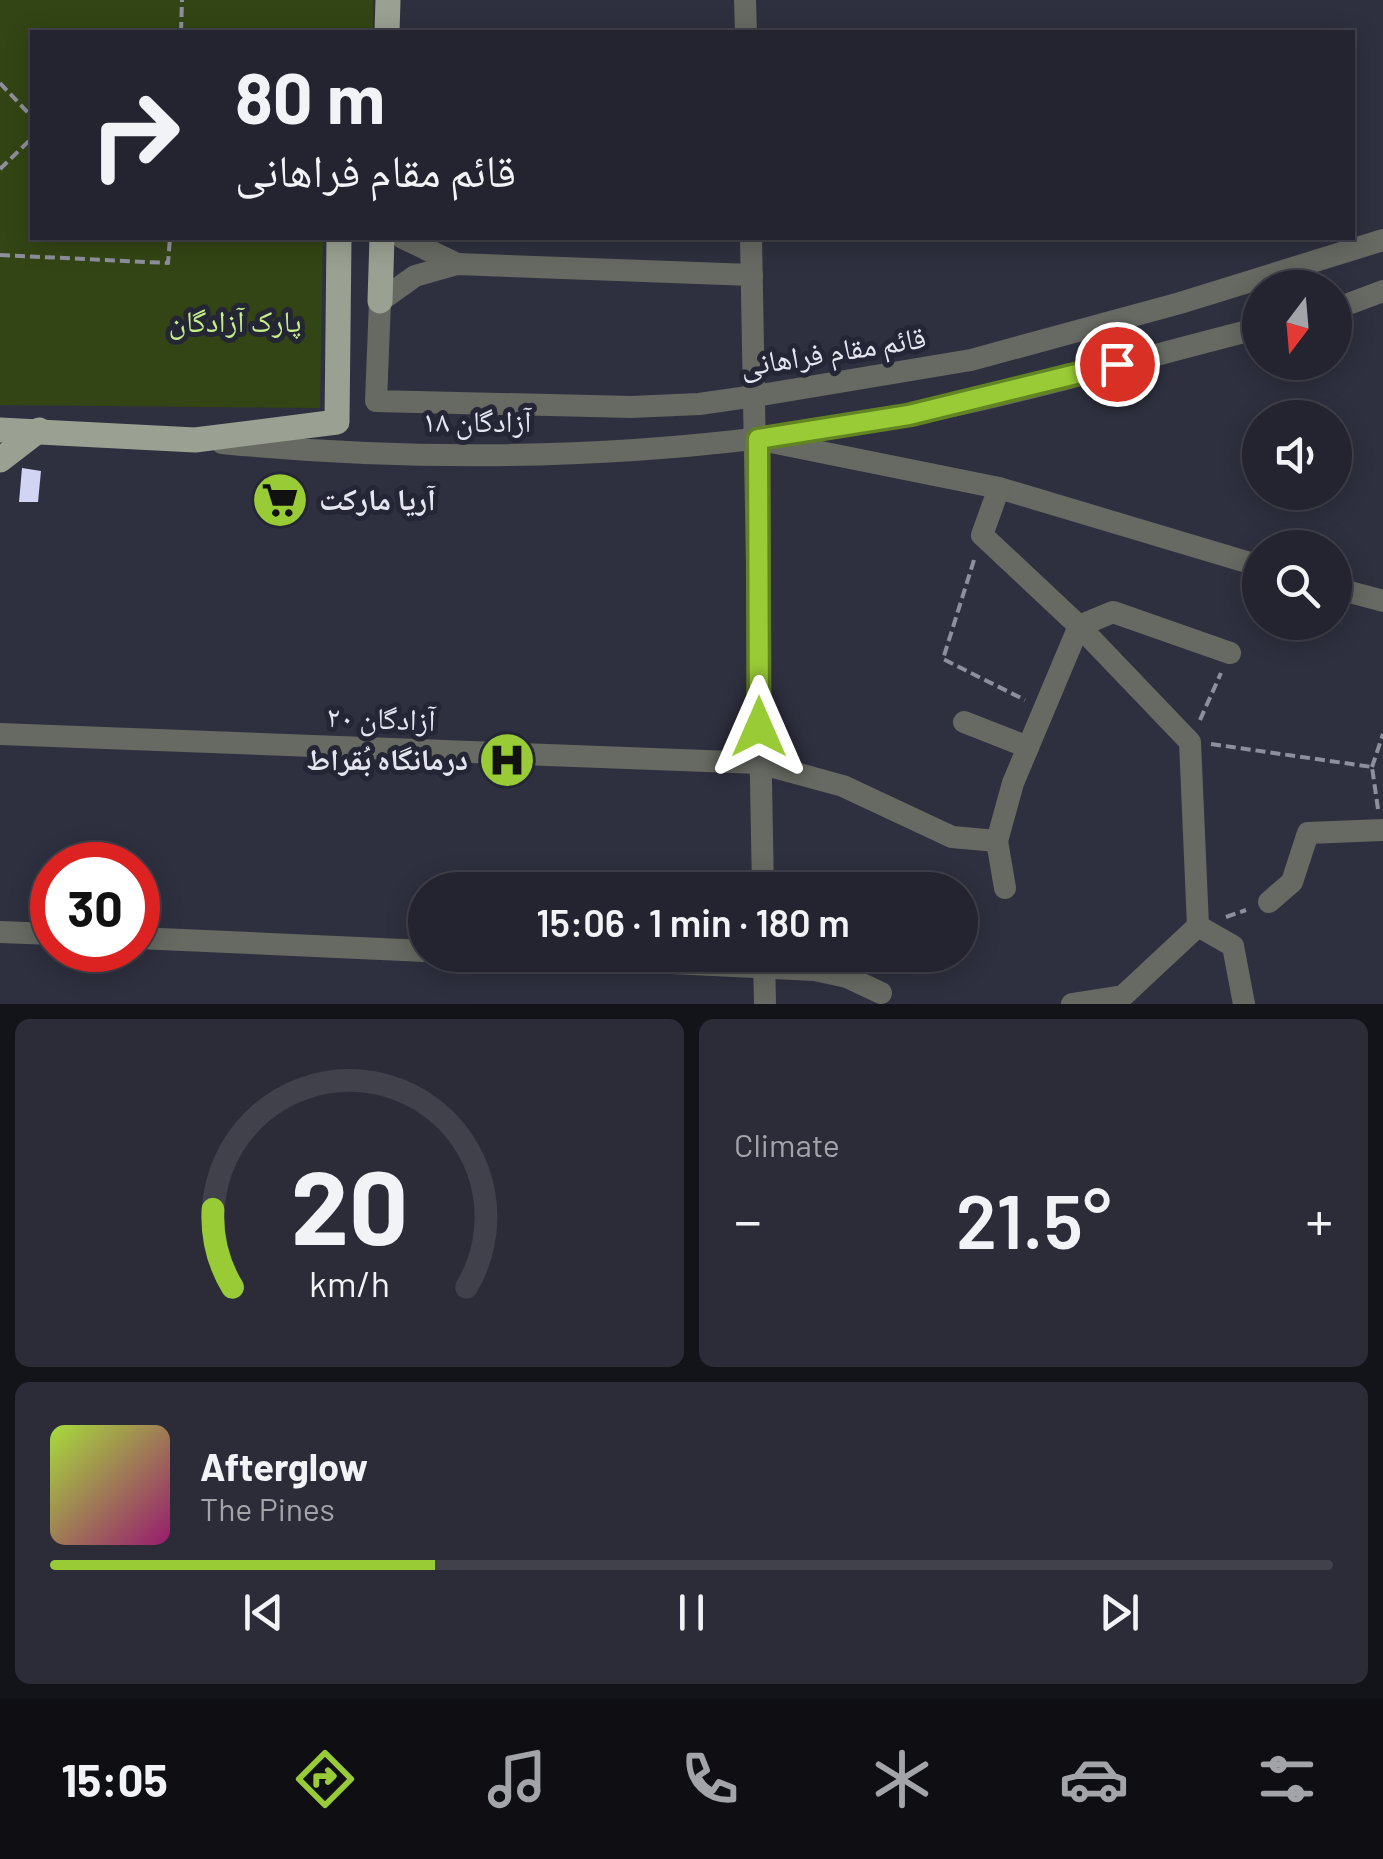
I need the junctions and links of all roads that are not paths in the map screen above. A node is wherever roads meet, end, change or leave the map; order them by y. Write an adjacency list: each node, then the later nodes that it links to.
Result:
1 (388, 0): 3 (main road)
2 (745, 0): 4 (street)
3 (387, 30)
4 (746, 30)
5 (339, 240): 20 (main road)
6 (382, 240): 13 (main road)
7 (406, 240): 10 (street)
8 (751, 240): 11 (street)
9 (1383, 240): 16 (street, قائم مقام فراهانی)
10 (457, 264): 11 (street); 13 (street)
11 (752, 275): 16 (street)
12 (1383, 291): 14 (street)
13 (380, 300): 16 (street, قائم مقام فراهانی)
14 (1352, 303)
15 (1242, 332): 19 (street)
16 (755, 396): 19 (street)
17 (0, 430): 18 (main road)
18 (39, 430): 20 (main road); 21 (main road)
19 (758, 439): 20 (street, آزادگان ۱۸); 22 (street); 31 (street)
20 (195, 440)
21 (0, 460)
22 (999, 488): 23 (street); 26 (street)
23 (1242, 561)
24 (1352, 593): 25 (street)
25 (1383, 602)
26 (1080, 626): 27 (street); 30 (street); 37 (street)
27 (1230, 653)
28 (964, 722): 30 (street)
29 (0, 734): 31 (street, آزادگان ۲۰)
30 (1028, 747): 33 (street)
31 (760, 763): 33 (street, آزادگان ۲۰); 34 (street)
32 (1382, 831): 36 (street)
33 (998, 840): 35 (street)
34 (763, 872)
35 (1005, 888)
36 (1269, 902)
37 (1198, 926): 45 (street); 48 (street)
38 (0, 932): 39 (street)
39 (30, 933)
40 (160, 939): 41 (street)
41 (408, 950)
42 (764, 972): 46 (street)
43 (822, 972): 44 (street)
44 (881, 992)
45 (1120, 1000): 47 (street)
46 (765, 1004)
47 (1072, 1004)
48 (1244, 1004)

